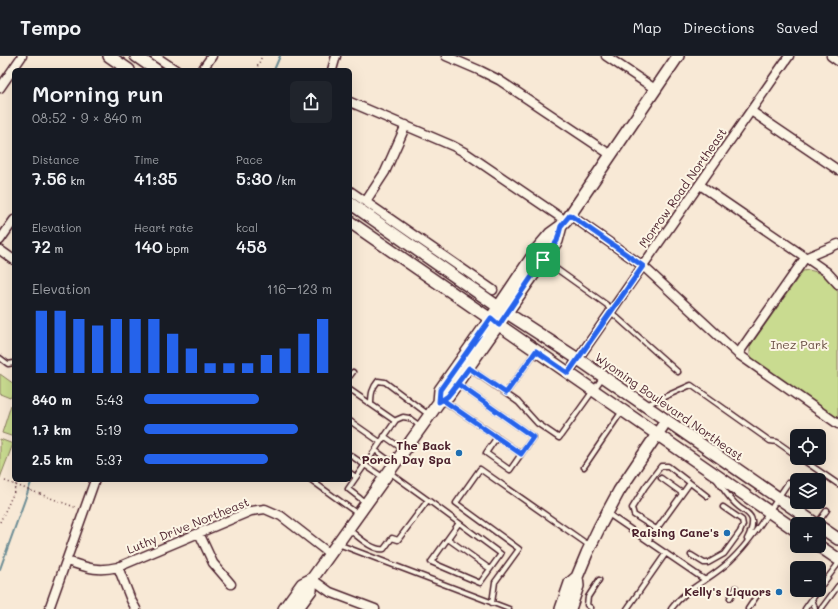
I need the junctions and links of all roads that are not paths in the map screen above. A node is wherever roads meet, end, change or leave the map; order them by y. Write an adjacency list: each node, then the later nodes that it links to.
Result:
1 (22, 56): 13 (street)
2 (109, 56): 14 (main road)
3 (136, 56): 15 (main road)
4 (156, 56): 16 (street)
5 (212, 56): 17 (street)
6 (336, 56): 18 (street)
7 (446, 56): 25 (street)
8 (606, 56): 21 (street)
9 (678, 56): 21 (main road)
10 (789, 56): 23 (street, Morrow Road Northeast)
11 (831, 56): 12 (street)
12 (838, 61)
13 (14, 68)
14 (122, 68)
15 (153, 68)
16 (173, 68)
17 (203, 68)
18 (333, 68)
19 (12, 71): 20 (street)
20 (0, 88)
21 (655, 89): 25 (main road)
22 (352, 103): 24 (street)
23 (751, 111): 26 (street); 27 (street, Morrow Road Northeast)
24 (406, 125): 29 (street); 31 (street)
25 (611, 155): 31 (main road)
26 (838, 170)
27 (700, 185): 37 (street); 40 (street, Morrow Road Northeast)
28 (352, 191): 29 (street)
29 (366, 201): 42 (street)
30 (352, 204): 43 (main road, Wyoming Boulevard Northeast)
31 (566, 221): 39 (main road); 40 (street); 43 (main road)
32 (12, 223): 34 (street)
33 (352, 223): 45 (main road)
34 (0, 240)
35 (838, 244): 37 (street)
36 (0, 250): 38 (street)
37 (805, 258): 41 (street); 47 (street)
38 (12, 259)
39 (543, 260): 43 (main road); 44 (lane)
40 (643, 266): 44 (street, Morrow Road Northeast); 47 (street)
41 (838, 284)
42 (494, 290)
43 (503, 310): 45 (main road); 49 (main road, Wyoming Boulevard Northeast)
44 (611, 312): 49 (street, Morrow Road Northeast); 52 (lane)
45 (495, 322): 46 (main road); 51 (main road); 59 (main road)
46 (536, 351): 53 (main road); 58 (lane)
47 (738, 354): 67 (street)
48 (0, 358): 50 (lane)
49 (578, 359): 53 (street, Morrow Road Northeast); 54 (main road, Wyoming Boulevard Northeast)
50 (12, 363)
51 (469, 368): 55 (main road); 58 (lane)
52 (678, 372)
53 (568, 373): 56 (main road)
54 (603, 377): 56 (lane); 61 (main road, Wyoming Boulevard Northeast)
55 (458, 384): 59 (main road); 76 (lane)
56 (593, 390): 58 (lane); 62 (main road)
57 (352, 391): 60 (lane)
58 (506, 393)
59 (441, 401): 63 (main road); 71 (lane)
60 (371, 404): 63 (lane); 64 (lane)
61 (644, 406): 65 (main road, Wyoming Boulevard Northeast); 75 (lane)
62 (622, 411): 69 (main road); 80 (lane)
63 (430, 415): 68 (main road)
64 (395, 421): 68 (lane); 70 (lane)
65 (666, 421): 69 (main road); 93 (main road, Wyoming Boulevard Northeast)
66 (352, 422): 72 (lane)
67 (838, 424)
68 (421, 427): 74 (main road)
69 (656, 434): 82 (main road); 99 (main road)
70 (384, 436): 72 (lane); 74 (lane)
71 (497, 437): 76 (lane); 76 (lane)
72 (380, 442): 73 (lane)
73 (375, 450): 78 (lane); 81 (lane)
74 (404, 450): 81 (main road)
75 (790, 451)
76 (521, 454)
77 (352, 456): 78 (lane)
78 (364, 465): 81 (lane); 84 (lane)
79 (810, 465): 90 (lane)
80 (584, 466)
81 (389, 471): 94 (lane); 95 (main road)
82 (709, 471): 98 (main road); 114 (lane)
83 (352, 474): 84 (lane)
84 (356, 477): 95 (lane)
85 (661, 478): 91 (lane)
86 (94, 482): 120 (street)
87 (314, 482): 100 (lane)
88 (690, 483): 91 (lane); 92 (lane); 106 (lane)
89 (788, 483): 93 (lane)
90 (838, 484)
91 (682, 493): 106 (lane)
92 (707, 496)
93 (778, 498): 98 (lane); 101 (main road, Wyoming Boulevard Northeast)
94 (428, 500): 103 (lane); 105 (lane)
95 (367, 503): 100 (main road)
96 (723, 507): 118 (lane)
97 (827, 510): 102 (lane)
98 (769, 512): 104 (main road); 114 (lane)
99 (607, 513): 111 (lane); 113 (main road)
100 (358, 514): 105 (main road)
101 (805, 517)
102 (822, 517)
103 (459, 523): 109 (lane); 123 (lane)
104 (790, 526)
105 (348, 529): 112 (main road)
106 (656, 529): 111 (lane)
107 (826, 531): 110 (main road, Wyoming Boulevard Northeast)
108 (199, 533): 117 (street, Luthy Drive Northeast); 122 (street, Luthy Drive Northeast); 129 (street)
109 (448, 539): 123 (lane); 123 (lane)
110 (838, 539)
111 (648, 541): 116 (lane)
112 (337, 544): 117 (main road); 135 (lane)
113 (590, 546): 124 (main road); 135 (lane)
114 (744, 546): 127 (lane)
115 (826, 551): 119 (main road)
116 (666, 553): 127 (lane); 146 (lane)
117 (330, 554): 125 (main road)
118 (691, 555)
119 (838, 559)
120 (67, 561): 122 (street, Luthy Drive Northeast); 138 (street)
121 (838, 564): 128 (lane)
122 (118, 567): 139 (street)
123 (490, 569)
124 (577, 576): 144 (main road); 145 (main road)
125 (312, 579): 140 (main road); 141 (main road); 142 (street)
126 (599, 580): 136 (lane)
127 (705, 580): 147 (lane)
128 (826, 580)
129 (231, 584)
130 (838, 586): 150 (lane)
131 (736, 588): 133 (lane)
132 (758, 594): 148 (lane)
133 (730, 598)
134 (812, 599): 137 (lane); 149 (lane)
135 (492, 603): 143 (lane)
136 (590, 608)
137 (816, 608)
138 (49, 609)
139 (136, 609)
140 (284, 609)
141 (297, 609)
142 (375, 609)
143 (509, 609)
144 (561, 609)
145 (570, 609)
146 (627, 609)
147 (671, 609)
148 (748, 609)
149 (805, 609)
150 (821, 609)

